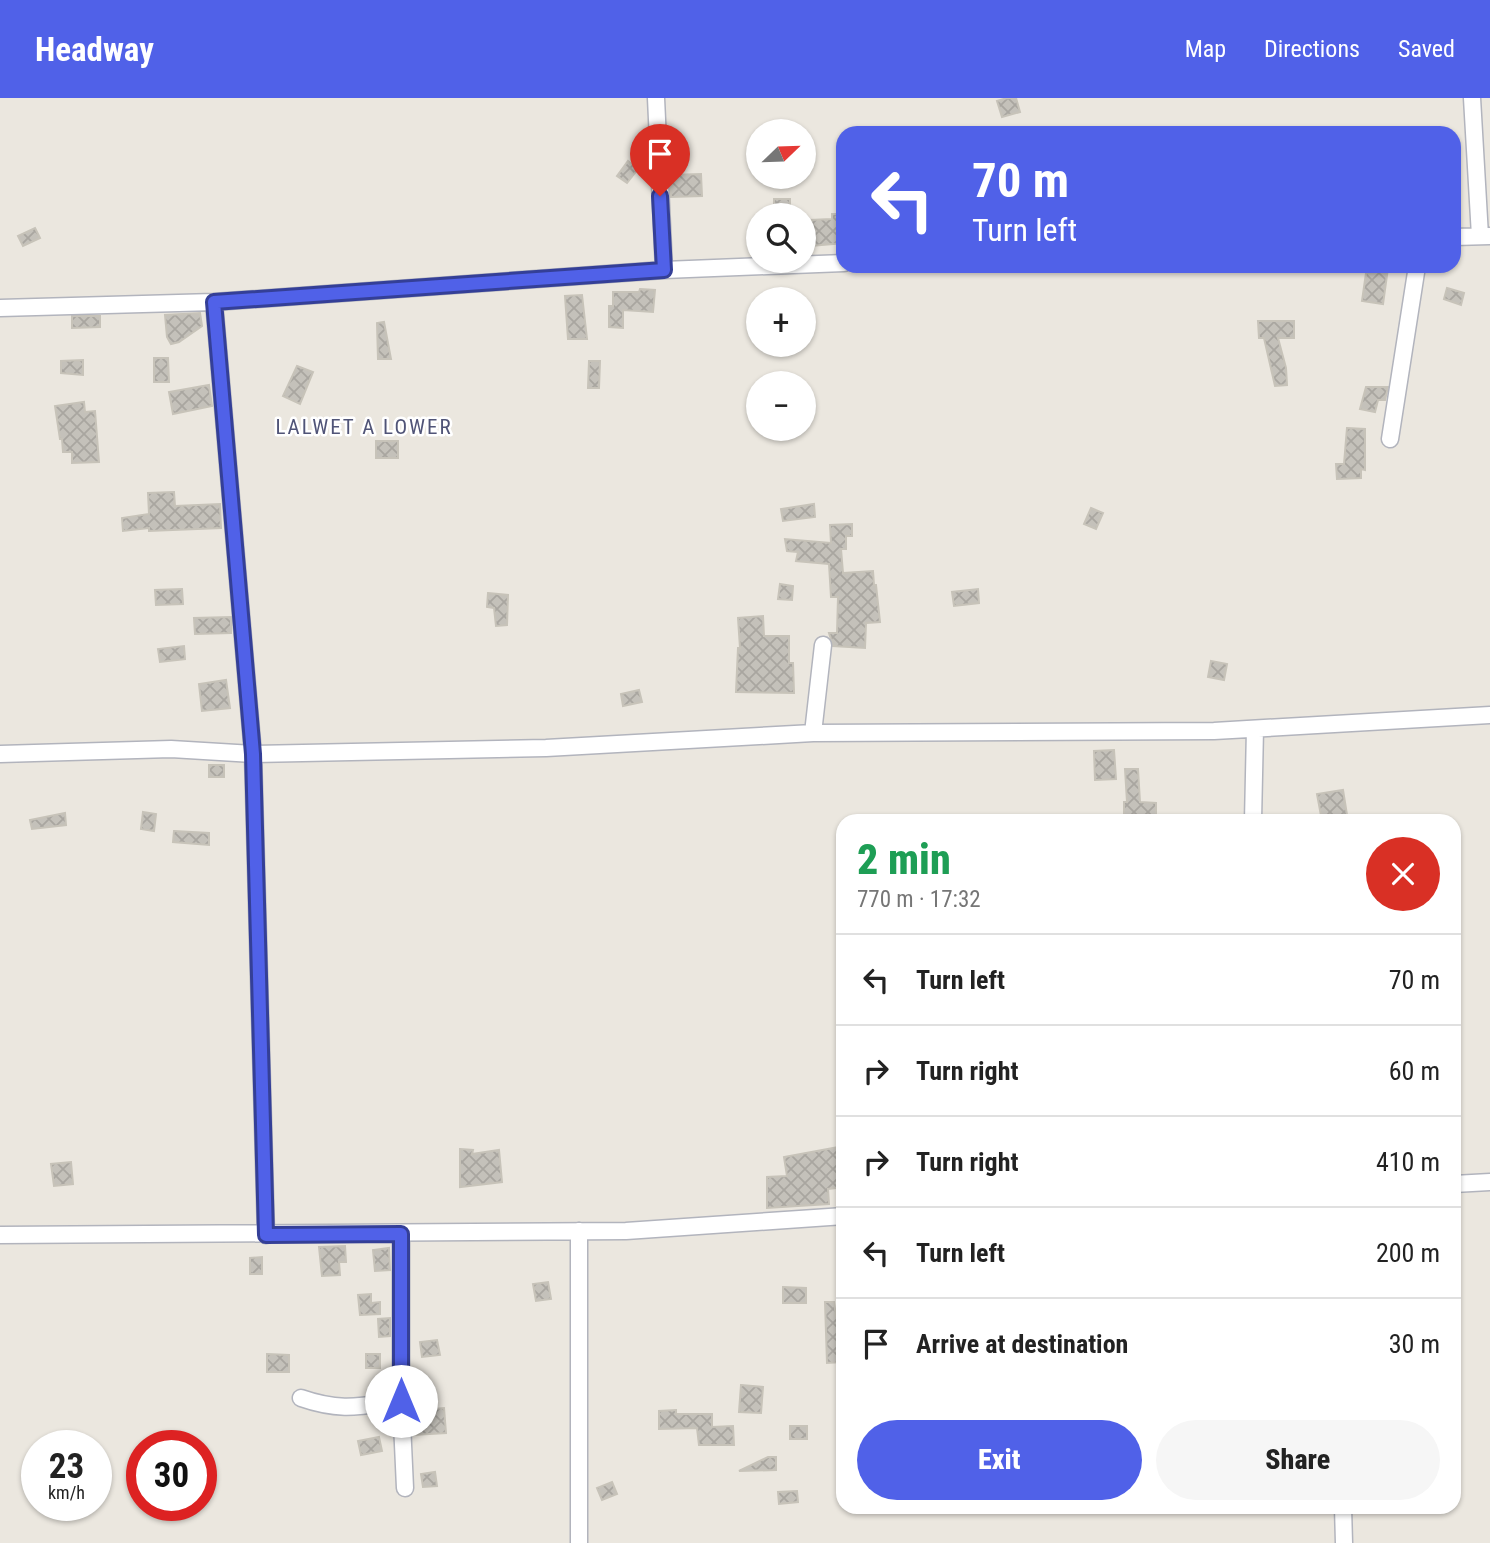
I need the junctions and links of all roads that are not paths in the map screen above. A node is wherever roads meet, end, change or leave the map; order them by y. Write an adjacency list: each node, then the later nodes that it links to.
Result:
1 (656, 98): 6 (street)
2 (1472, 98): 3 (street)
3 (1485, 236): 4 (street)
4 (1461, 237)
5 (836, 263): 6 (street)
6 (664, 270): 8 (street)
7 (1417, 273): 10 (street)
8 (214, 302): 9 (street); 16 (street)
9 (0, 308)
10 (1390, 439)
11 (823, 645): 14 (street)
12 (1490, 715): 13 (street)
13 (1255, 729): 14 (street); 17 (street)
14 (813, 733): 16 (street)
15 (0, 754): 16 (street)
16 (253, 754): 24 (street)
17 (1253, 814)
18 (1490, 1182): 19 (street)
19 (1461, 1184)
20 (836, 1217): 21 (street)
21 (579, 1231): 22 (street); 29 (street)
22 (401, 1234): 24 (street); 26 (street)
23 (0, 1235): 24 (street)
24 (266, 1235)
25 (301, 1398): 26 (street)
26 (401, 1401): 27 (street)
27 (405, 1488)
28 (1343, 1514): 30 (street)
29 (579, 1543)
30 (1344, 1543)

